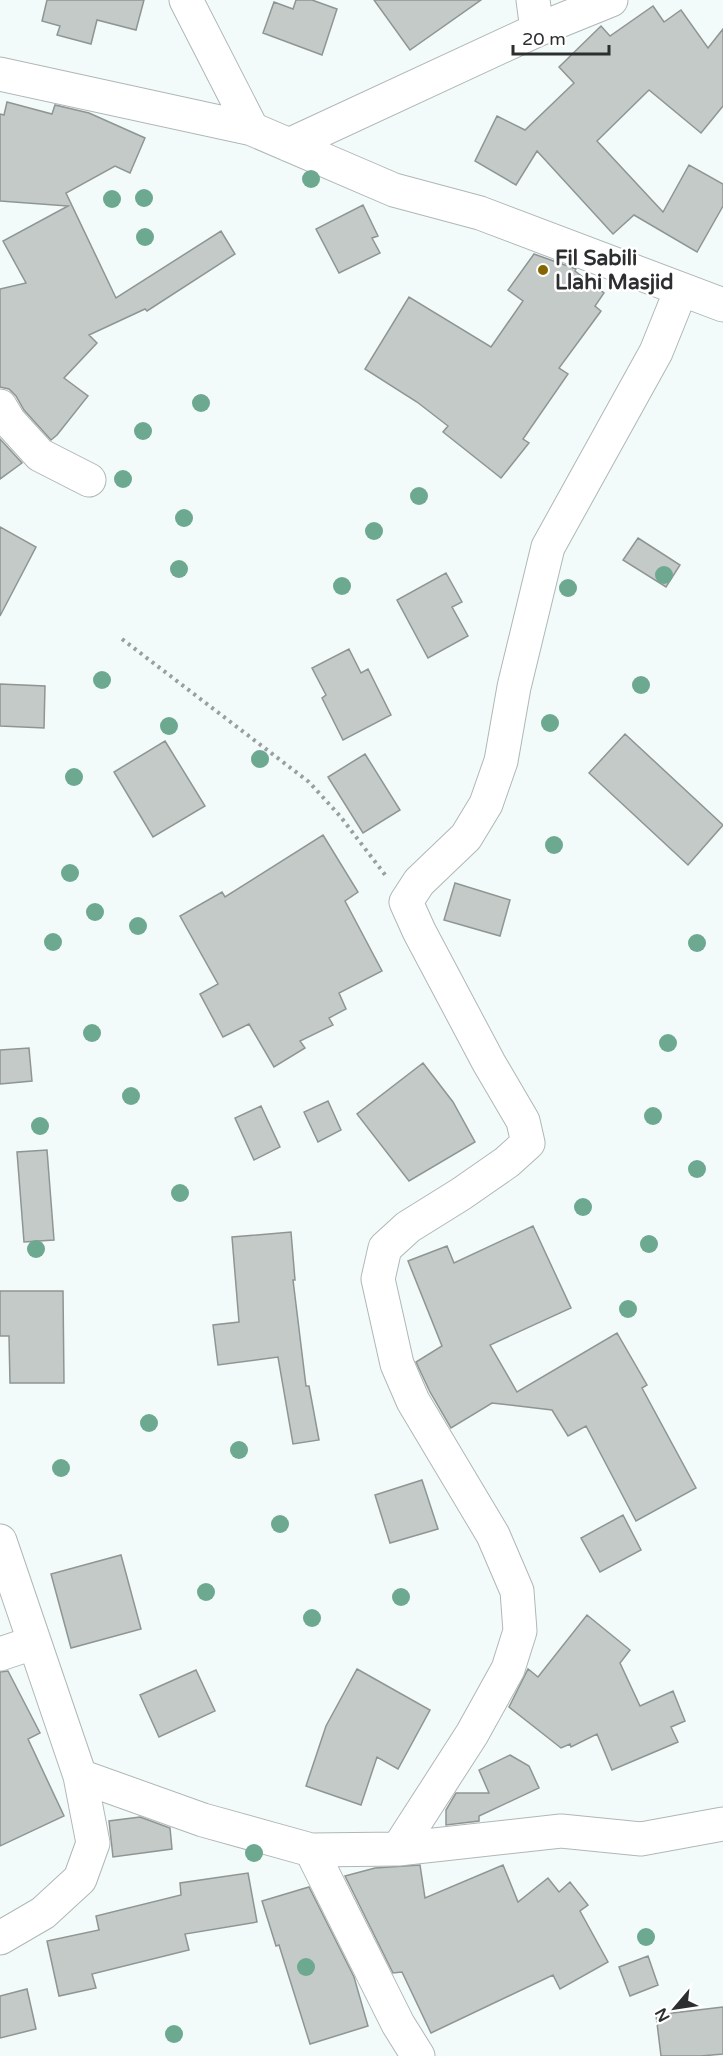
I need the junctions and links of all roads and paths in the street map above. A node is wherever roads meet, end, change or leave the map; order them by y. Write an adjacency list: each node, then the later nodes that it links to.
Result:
1 (186, 0): 5 (street)
2 (611, 0): 3 (street)
3 (535, 15): 6 (street)
4 (0, 74): 5 (street)
5 (252, 129): 6 (street)
6 (289, 145): 7 (street)
7 (681, 290): 8 (street); 12 (street)
8 (723, 305)
9 (0, 406): 10 (street)
10 (89, 480)
11 (122, 639): 12 (path)
12 (406, 902): 18 (street)
13 (0, 1541): 14 (street)
14 (33, 1643): 15 (street); 16 (street)
15 (0, 1654)
16 (80, 1776): 19 (street); 20 (street)
17 (723, 1824): 18 (street)
18 (398, 1849): 19 (street)
19 (311, 1850): 21 (street)
20 (0, 1938)
21 (418, 2056)

